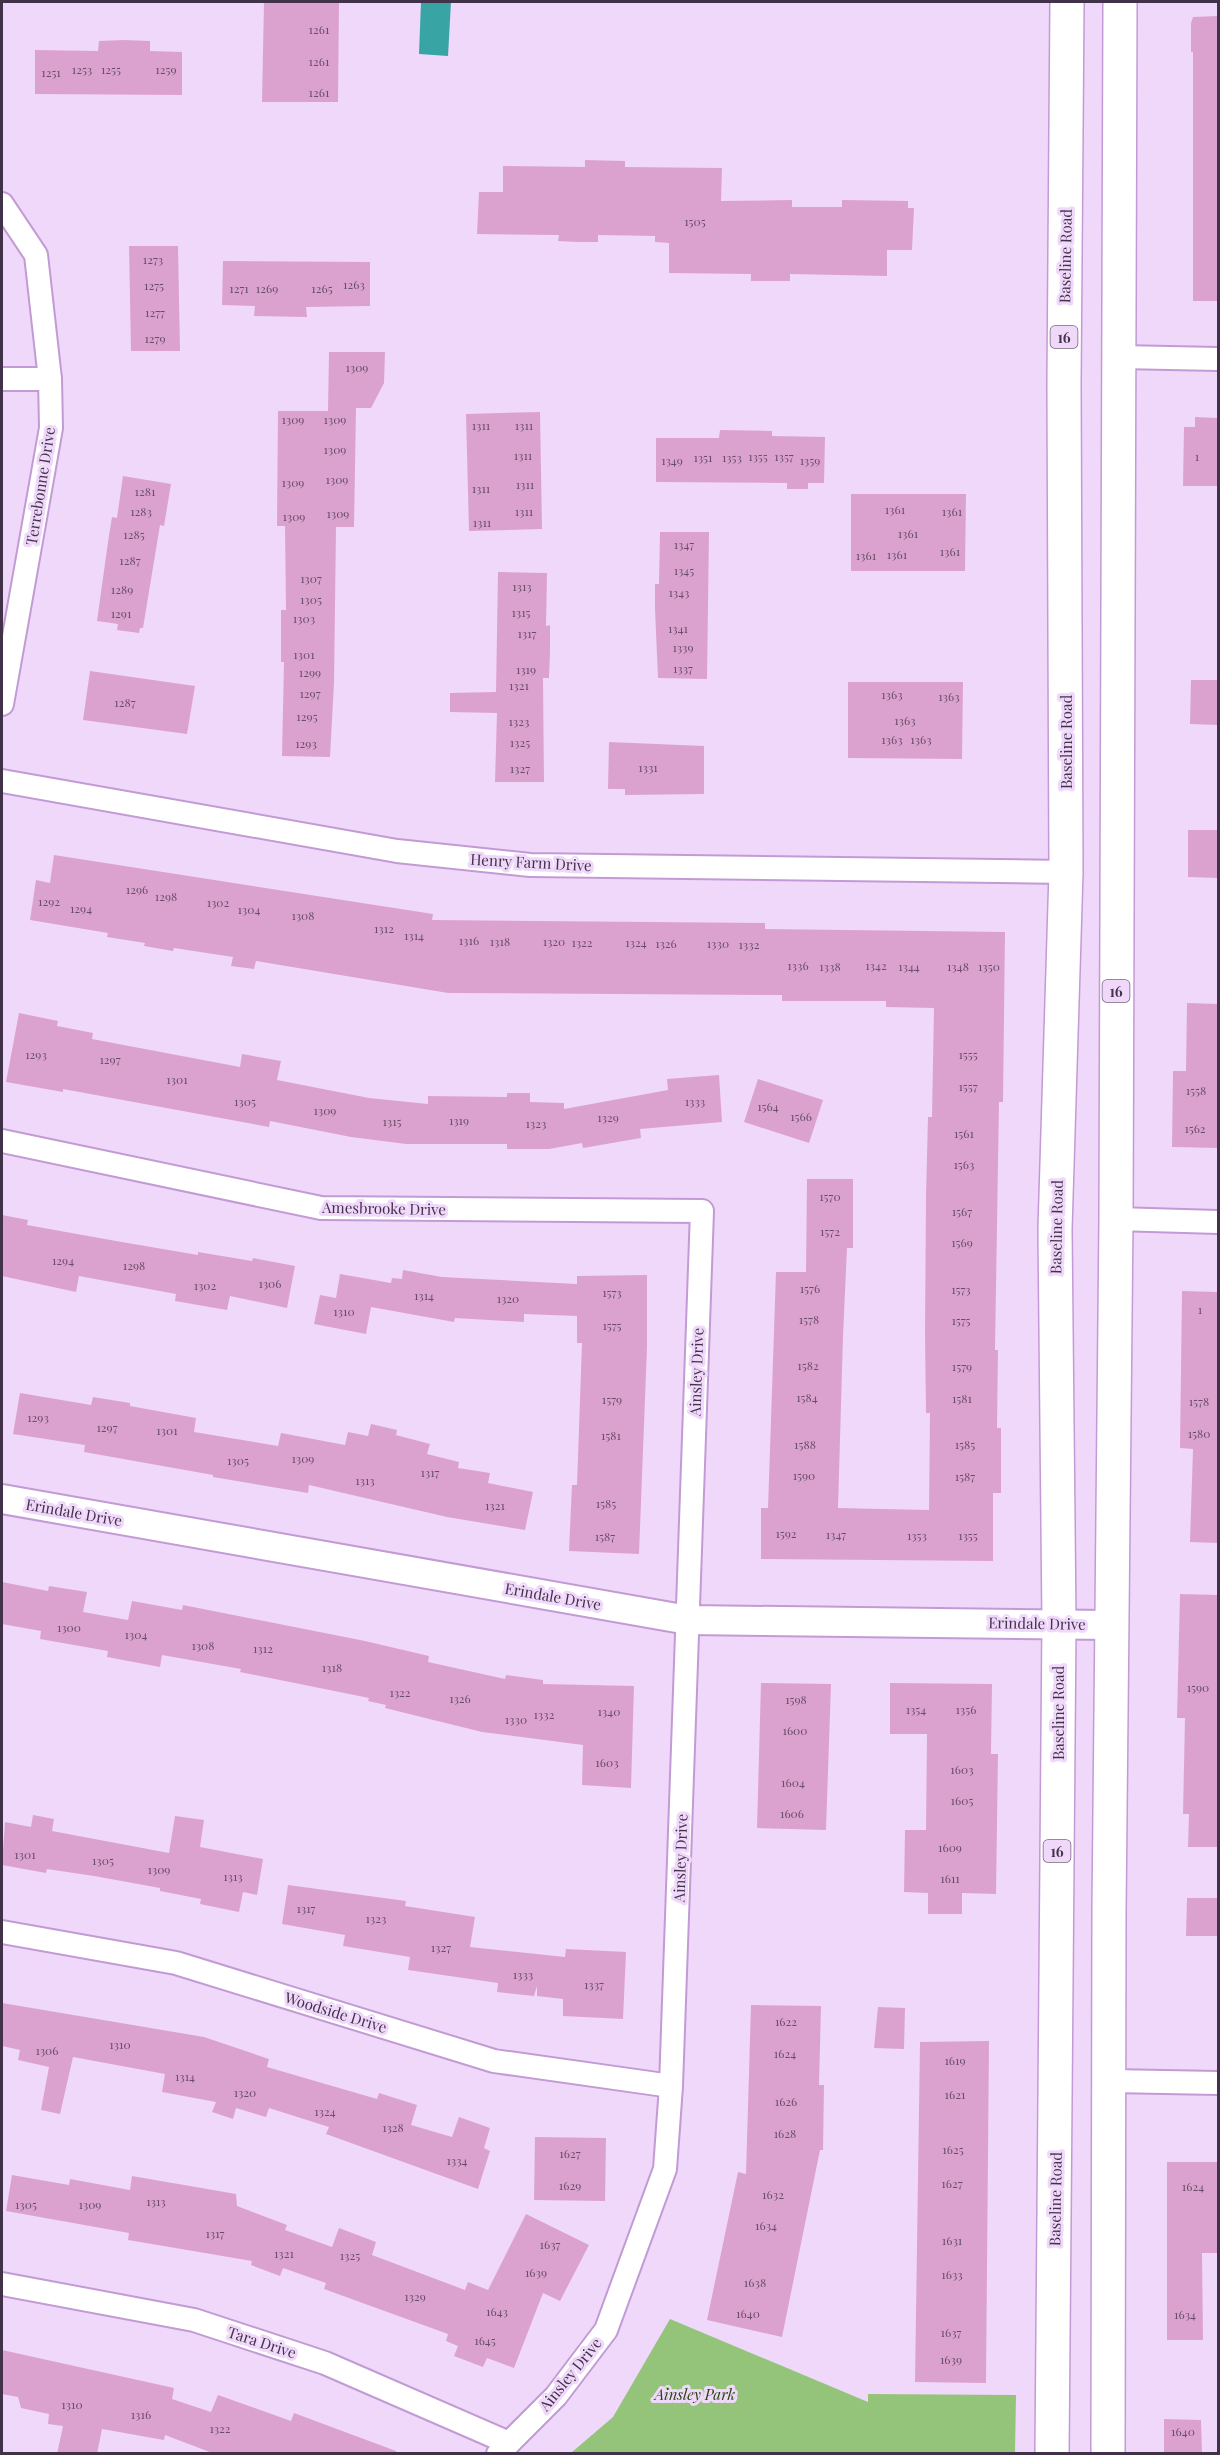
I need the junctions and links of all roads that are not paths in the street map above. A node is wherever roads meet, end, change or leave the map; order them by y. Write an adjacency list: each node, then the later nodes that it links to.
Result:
1 (1067, 2): 3 (main road, Baseline Road / 16)
2 (1120, 2): 4 (main road, 16)
3 (1067, 59): 4 (main road); 12 (main road, Baseline Road / 16)
4 (1120, 63): 6 (main road, 16)
5 (2, 204): 9 (street, Terrebonne Drive)
6 (1120, 357): 7 (street); 15 (main road, 16)
7 (1218, 359)
8 (2, 379): 9 (street)
9 (50, 380): 10 (street, Terrebonne Drive)
10 (2, 704)
11 (2, 781): 12 (street, Henry Farm Drive)
12 (1066, 872): 19 (main road, Baseline Road / 16)
13 (2, 1141): 14 (street, Amesbrooke Drive)
14 (702, 1211): 18 (street, Ainsley Drive)
15 (1116, 1219): 16 (street); 20 (main road, 16)
16 (1218, 1222)
17 (2, 1499): 18 (street, Erindale Drive)
18 (688, 1620): 19 (street, Erindale Drive); 24 (street, Ainsley Drive)
19 (1059, 1622): 20 (street, Erindale Drive); 27 (main road, Baseline Road / 16)
20 (1111, 1625): 22 (main road, 16)
21 (2, 1932): 24 (street, Woodside Drive)
22 (1110, 2080): 23 (street); 28 (main road, 16)
23 (1218, 2083)
24 (671, 2085): 26 (street, Ainsley Drive)
25 (2, 2284): 26 (street, Tara Drive)
26 (503, 2448)
27 (1052, 2454)
28 (1108, 2454)

